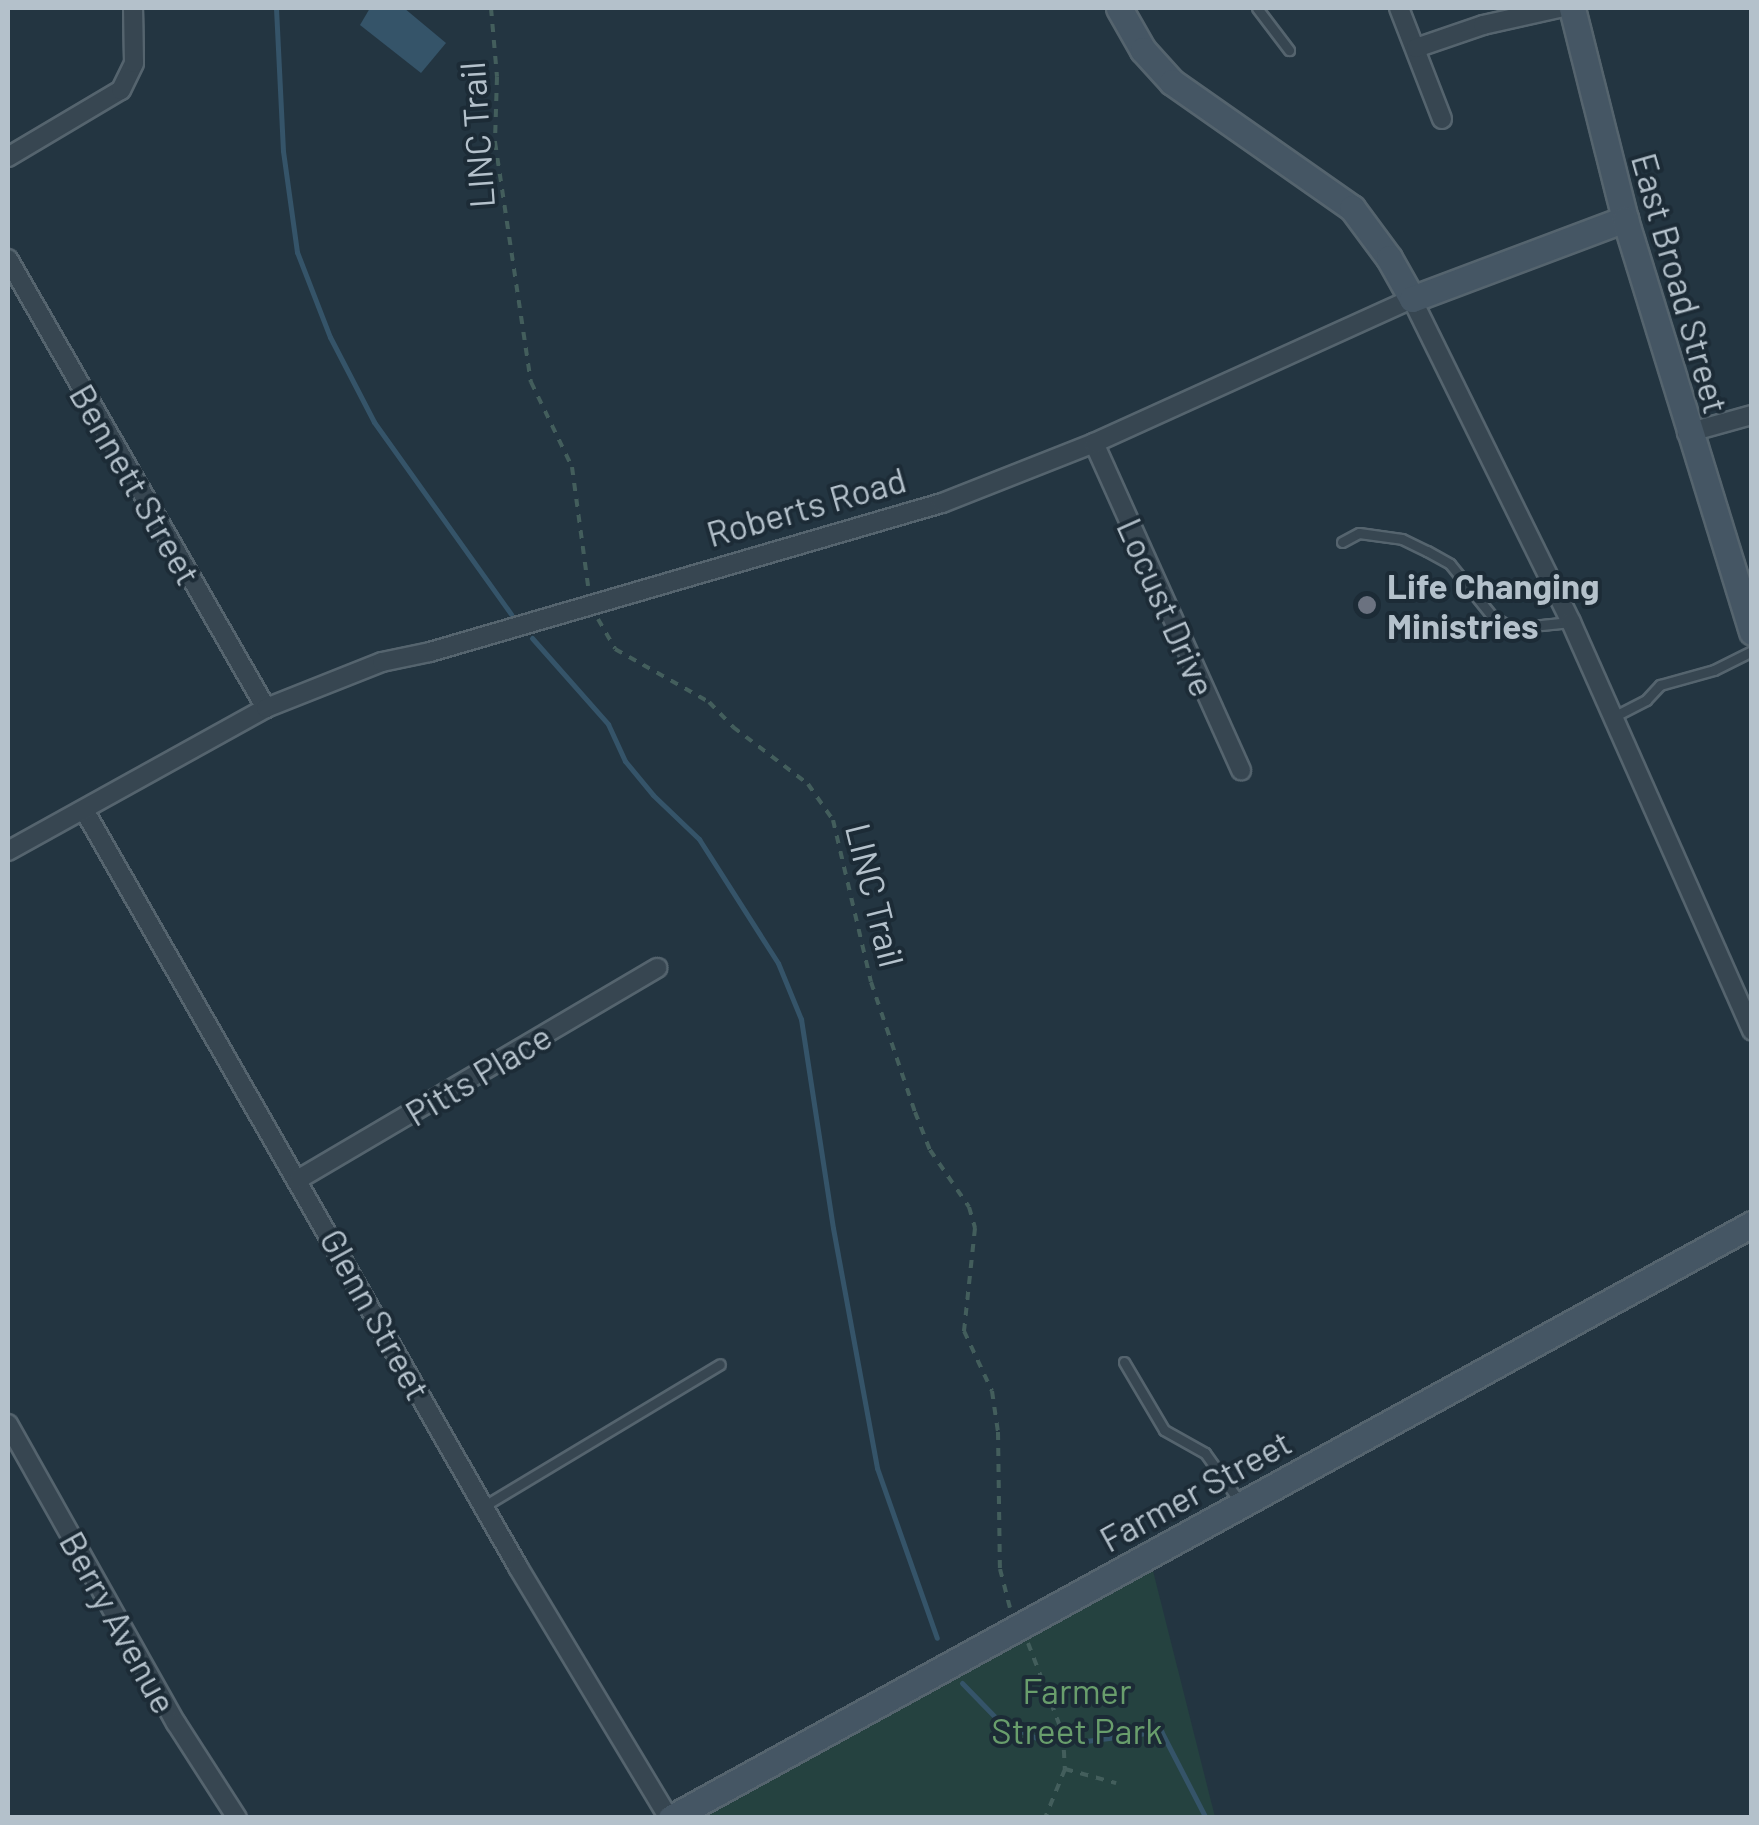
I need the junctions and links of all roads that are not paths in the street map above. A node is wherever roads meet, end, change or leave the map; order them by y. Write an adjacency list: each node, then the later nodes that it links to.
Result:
1 (134, 8): 10 (street)
2 (1118, 8): 13 (street)
3 (1257, 8): 8 (lane)
4 (1400, 8): 7 (street)
5 (1560, 8): 7 (street)
6 (1572, 8): 11 (street, East Broad Street)
7 (1416, 48): 9 (street)
8 (1288, 50)
9 (1442, 120)
10 (8, 157)
11 (1625, 220): 13 (street, Roberts Road); 15 (street, East Broad Street)
12 (8, 259): 21 (street, Bennett Street)
13 (1412, 300): 16 (street, Roberts Road); 18 (street)
14 (1752, 415): 15 (street)
15 (1687, 433): 19 (street, East Broad Street)
16 (1094, 443): 21 (street, Roberts Road); 23 (street, Locust Drive)
17 (1342, 542): 18 (lane)
18 (1571, 622): 22 (street)
19 (1752, 632)
20 (1752, 651): 22 (lane)
21 (266, 708): 24 (street, Roberts Road)
22 (1615, 716): 27 (street)
23 (1241, 770)
24 (84, 810): 25 (street, Roberts Road); 28 (street, Glenn Street)
25 (8, 851)
26 (657, 968): 28 (street, Pitts Place)
27 (1752, 1031)
28 (300, 1179): 34 (street, Glenn Street)
29 (1752, 1224): 33 (street, Farmer Street)
30 (1124, 1362): 33 (lane)
31 (720, 1364): 34 (lane)
32 (8, 1424): 35 (street, Berry Avenue)
33 (1242, 1504): 36 (street, Farmer Street)
34 (484, 1506): 36 (street, Glenn Street)
35 (236, 1818)
36 (670, 1818)

